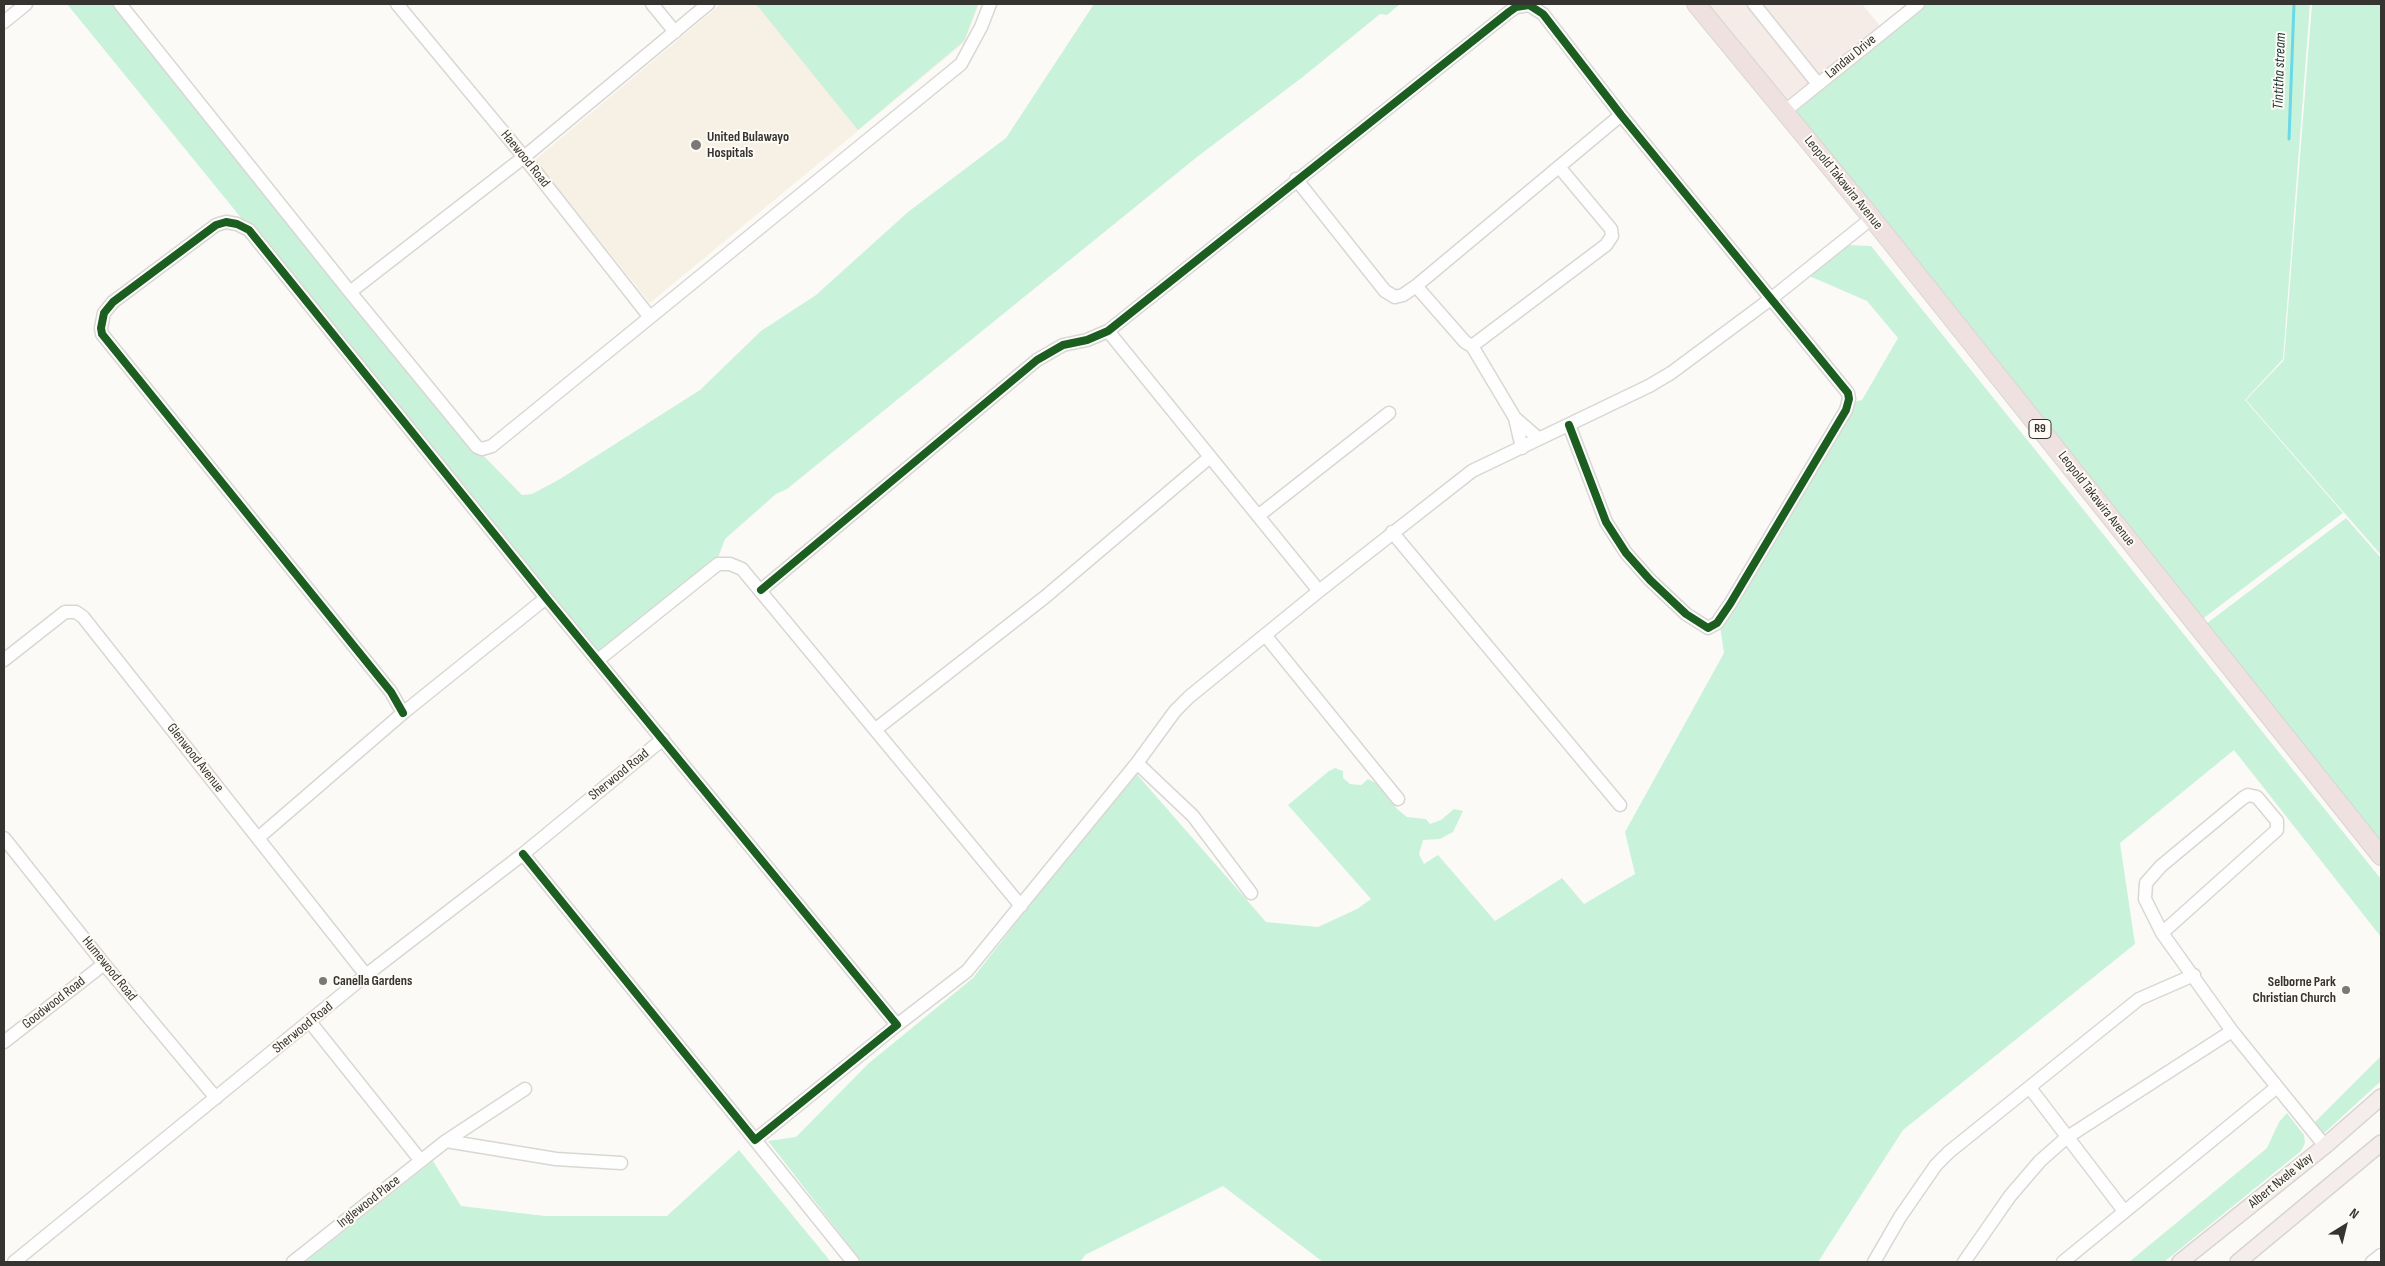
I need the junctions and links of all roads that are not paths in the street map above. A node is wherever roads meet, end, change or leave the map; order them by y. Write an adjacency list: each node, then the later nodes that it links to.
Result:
1 (26, 4): 10 (street)
2 (120, 4): 20 (street)
3 (397, 4): 15 (street, Haewood Road)
4 (652, 4): 11 (street)
5 (990, 4): 22 (street)
6 (1696, 4): 13 (highway, Leopold Takawira Avenue / R9)
7 (1754, 4): 12 (street)
8 (1918, 4): 12 (street, Landau Drive)
9 (704, 5): 11 (street)
10 (4, 22)
11 (675, 32): 15 (street)
12 (1818, 84): 13 (street, Landau Drive)
13 (1785, 111): 18 (highway, Leopold Takawira Avenue / R9)
14 (1621, 115): 16 (street); 17 (street); 21 (street)
15 (524, 156): 20 (street); 22 (street, Haewood Road)
16 (1560, 168): 19 (street); 24 (street)
17 (1296, 179): 19 (street); 23 (street)
18 (1872, 218): 21 (street); 48 (highway, Leopold Takawira Avenue / R9)
19 (1416, 286): 24 (street)
20 (350, 292): 22 (street)
21 (1772, 298): 27 (street); 27 (street)
22 (649, 316)
23 (1108, 331): 30 (street); 33 (street)
24 (1472, 346): 26 (street)
25 (1389, 412): 31 (street)
26 (1515, 418): 28 (street); 29 (street)
27 (1569, 424): 28 (street)
28 (1539, 439): 29 (street)
29 (1522, 448): 32 (street)
30 (1210, 457): 31 (street); 40 (street)
31 (1258, 516): 34 (street)
32 (1392, 532): 34 (street); 44 (street)
33 (761, 590): 38 (street); 40 (street)
34 (1319, 591): 36 (street)
35 (546, 598): 38 (street); 39 (street); 39 (street)
36 (1265, 635): 42 (street); 43 (street)
37 (4, 660): 46 (street, Glenwood Avenue)
38 (598, 660): 41 (street)
39 (403, 713): 46 (street)
40 (876, 729): 50 (street)
41 (663, 739): 47 (street, Sherwood Road); 56 (street)
42 (1136, 763): 49 (street); 50 (street)
43 (1398, 799)
44 (1620, 805)
45 (4, 838): 52 (street, Humewood Road)
46 (258, 838): 53 (street, Glenwood Avenue)
47 (523, 854): 53 (street, Sherwood Road); 65 (street)
48 (2381, 856)
49 (1252, 893)
50 (1021, 906): 56 (street)
51 (2162, 934): 51 (street); 54 (street)
52 (104, 964): 58 (street, Goodwood Road); 63 (street, Humewood Road)
53 (366, 975): 55 (street, Sherwood Road)
54 (2194, 975): 57 (street); 60 (street)
55 (310, 1022): 63 (street, Sherwood Road); 69 (street)
56 (897, 1025): 65 (street)
57 (2232, 1031): 59 (street); 64 (street)
58 (4, 1042)
59 (2277, 1087): 68 (street); 71 (street)
60 (2030, 1088): 64 (street); 76 (street)
61 (525, 1089): 66 (street, Inglewood Place)
62 (2381, 1097): 68 (main road, Albert Nxele Way)
63 (216, 1098): 73 (street, Sherwood Road)
64 (2066, 1138): 71 (street); 77 (street)
65 (755, 1140): 75 (street)
66 (446, 1142): 69 (street, Inglewood Place); 70 (street)
67 (2381, 1143): 80 (main road)
68 (2325, 1146): 79 (main road, Albert Nxele Way)
69 (421, 1161): 74 (street, Inglewood Place)
70 (621, 1163)
71 (2124, 1211): 78 (street)
72 (2381, 1255): 81 (street)
73 (14, 1262)
74 (292, 1262)
75 (853, 1262)
76 (1874, 1262)
77 (1964, 1262)
78 (2063, 1262)
79 (2180, 1262)
80 (2238, 1262)
81 (2372, 1262)

